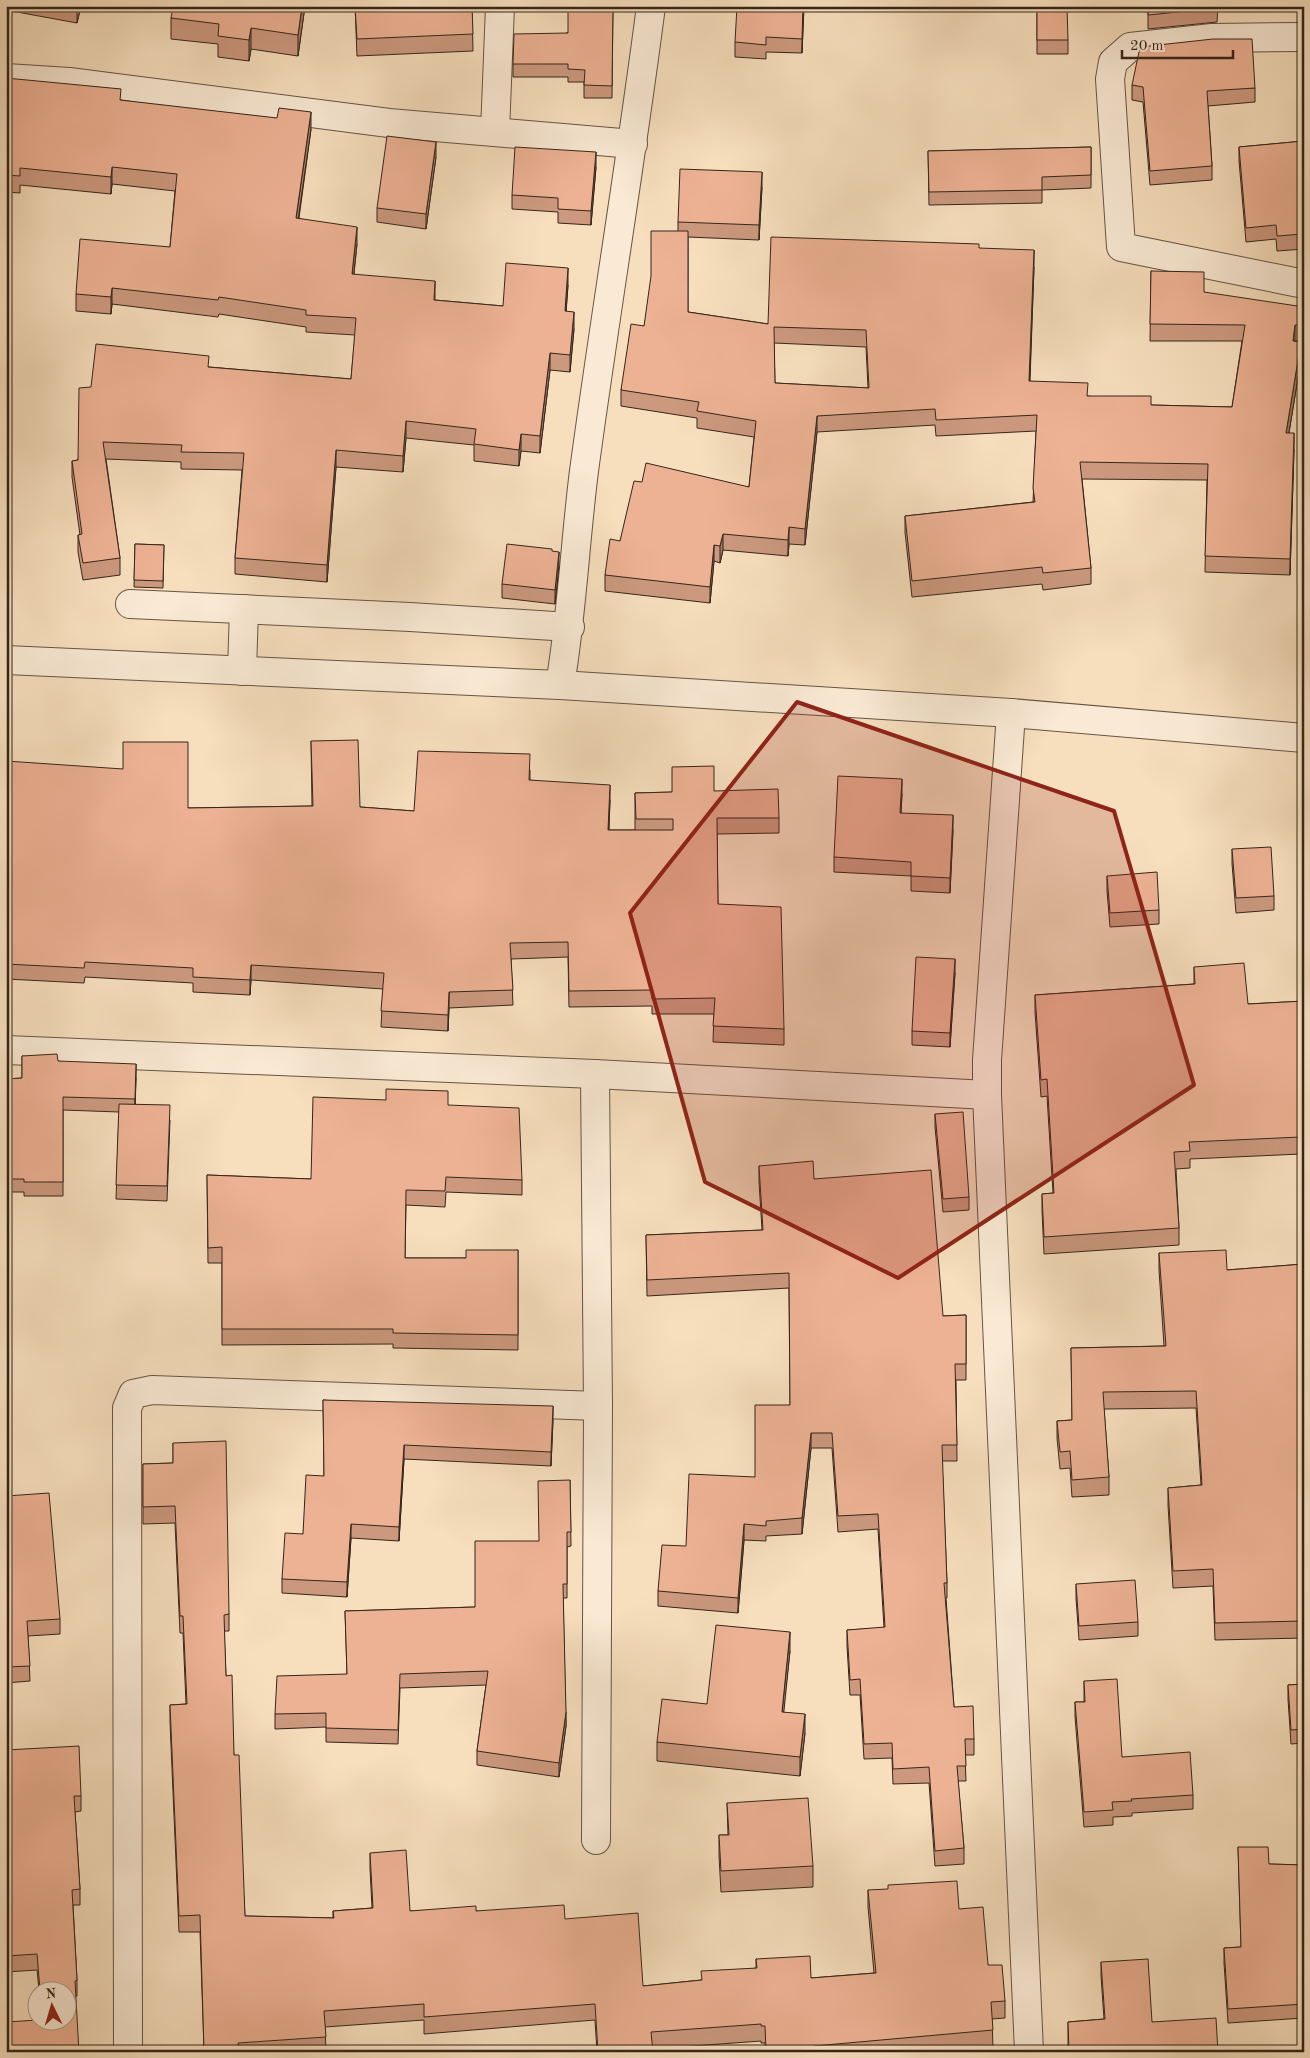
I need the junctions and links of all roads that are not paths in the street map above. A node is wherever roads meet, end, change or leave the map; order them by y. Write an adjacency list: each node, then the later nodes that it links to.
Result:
1 (500, 6): 5 (street)
2 (651, 6): 6 (street)
3 (1304, 37): 7 (street)
4 (6, 78): 5 (street)
5 (495, 132): 6 (street)
6 (633, 144): 10 (street)
7 (1304, 284)
8 (130, 604): 9 (street)
9 (244, 608): 10 (street); 12 (street)
10 (570, 627): 13 (street)
11 (6, 660): 12 (street)
12 (242, 671): 13 (street)
13 (560, 685): 14 (street)
14 (1011, 713): 15 (street); 18 (street)
15 (1304, 738)
16 (6, 1050): 17 (street)
17 (595, 1074): 18 (street); 19 (street)
18 (987, 1095): 22 (street)
19 (598, 1406): 20 (street); 21 (street)
20 (596, 1840)
21 (128, 2052)
22 (1029, 2052)

